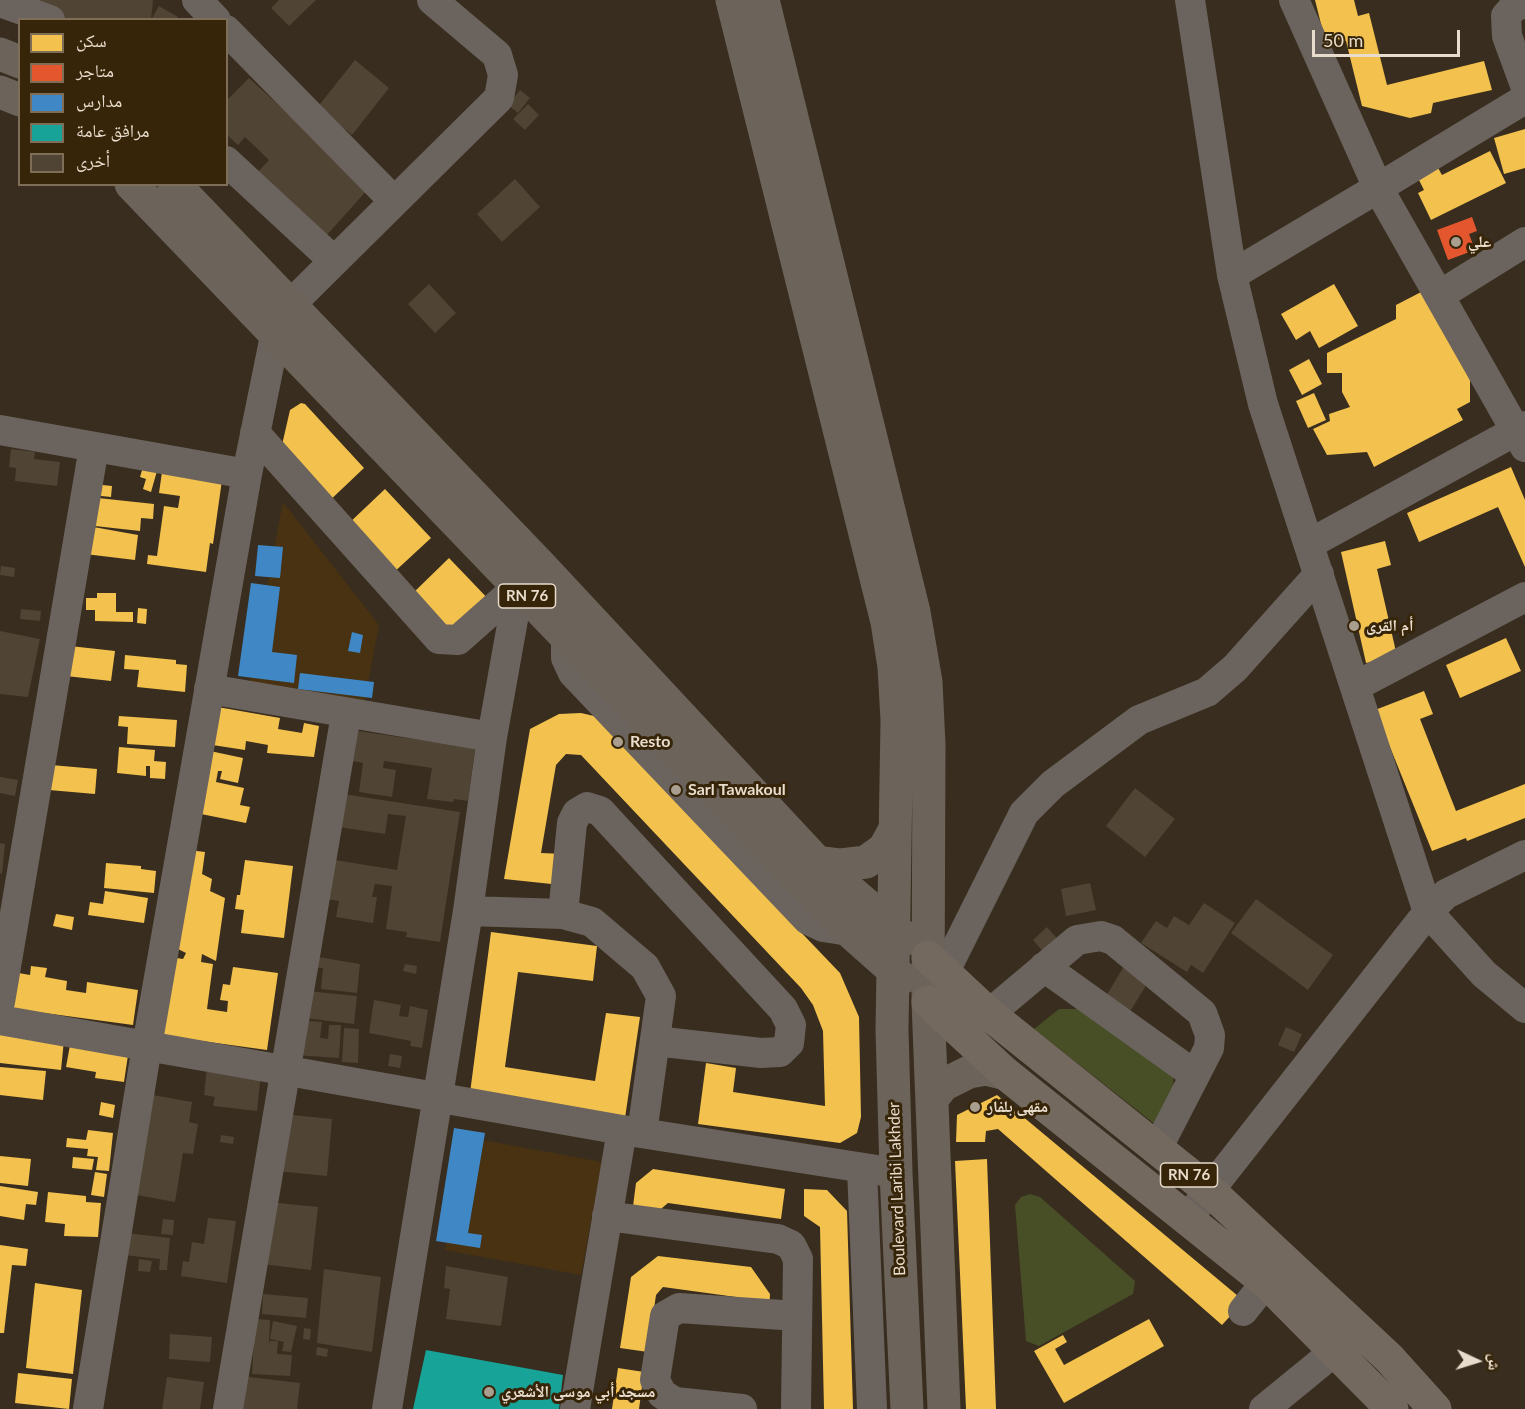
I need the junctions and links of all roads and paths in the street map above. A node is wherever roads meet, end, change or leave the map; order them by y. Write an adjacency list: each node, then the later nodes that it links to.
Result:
1 (197, 0): 10 (street)
2 (432, 0): 22 (street)
3 (732, 0): 42 (main road, Boulevard Laribi Lakhder)
4 (763, 0): 49 (main road)
5 (1190, 0): 25 (street)
6 (1294, 0): 21 (street)
7 (0, 2): 9 (street)
8 (1525, 3): 14 (street)
9 (44, 18)
10 (214, 18)
11 (228, 32): 22 (street)
12 (0, 54): 13 (main road)
13 (18, 61)
14 (1525, 85)
15 (0, 92): 16 (main road)
16 (18, 99)
17 (1525, 99): 21 (street)
18 (228, 163): 24 (street)
19 (133, 186): 28 (main road, RN 76)
20 (176, 186): 27 (main road, RN 76)
21 (1378, 188): 25 (street); 26 (street)
22 (394, 201): 24 (street)
23 (1525, 242): 26 (street)
24 (334, 261): 27 (street)
25 (1232, 275): 34 (street)
26 (1440, 295): 31 (street)
27 (290, 305): 28 (main road); 36 (main road, RN 76)
28 (271, 332): 30 (street); 36 (main road, RN 76)
29 (0, 429): 32 (street)
30 (255, 433): 33 (street); 36 (street)
31 (1522, 434): 34 (street)
32 (94, 447): 33 (street); 52 (street)
33 (247, 474): 39 (street)
34 (1309, 544): 35 (street)
35 (1319, 574): 38 (street); 49 (street)
36 (530, 576): 41 (street); 44 (main road, RN 76); 51 (main road, RN 76)
37 (1525, 597): 38 (street)
38 (1356, 686): 46 (street)
39 (209, 689): 40 (street); 58 (street)
40 (346, 714): 41 (street); 59 (street)
41 (492, 737): 45 (street)
42 (895, 829): 44 (main road); 48 (main road, Boulevard Laribi Lakhder)
43 (1525, 855): 46 (street)
44 (817, 862): 48 (main road, RN 76)
45 (468, 911): 47 (street); 62 (street)
46 (1428, 912): 54 (street); 69 (street)
47 (563, 914): 57 (street); 57 (street)
48 (893, 928): 49 (main road, RN 76); 51 (main road, Boulevard Laribi Lakhder)
49 (936, 965): 53 (main road); 55 (highway, RN 76)
50 (1044, 967): 55 (street); 61 (street); 61 (street)
51 (892, 970): 53 (main road, RN 76); 67 (main road, Boulevard Laribi Lakhder)
52 (0, 1002)
53 (928, 1002): 60 (highway, RN 76); 63 (main road)
54 (1525, 1008)
55 (989, 1014): 65 (highway, RN 76)
56 (0, 1020): 58 (street)
57 (655, 1041): 64 (street)
58 (147, 1046): 59 (street); 76 (street)
59 (285, 1070): 62 (street); 77 (street)
60 (1006, 1074): 63 (main road); 68 (highway, RN 76)
61 (1195, 1076): 65 (street)
62 (436, 1097): 64 (street); 78 (street)
63 (932, 1099): 84 (main road)
64 (632, 1131): 66 (street); 70 (street)
65 (1156, 1149): 68 (highway); 69 (highway, RN 76)
66 (862, 1169): 67 (street); 82 (street)
67 (896, 1173): 83 (main road, Boulevard Laribi Lakhder)
68 (1136, 1177): 71 (highway, RN 76)
69 (1210, 1191): 71 (street); 87 (highway, RN 76)
70 (607, 1216): 74 (street); 79 (street)
71 (1187, 1219): 72 (highway, RN 76)
72 (1266, 1282): 73 (street); 75 (highway, RN 76)
73 (1244, 1311)
74 (797, 1316): 80 (street); 81 (street)
75 (1335, 1351): 85 (street); 86 (highway, RN 76)
76 (88, 1409)
77 (228, 1409)
78 (387, 1409)
79 (575, 1409)
80 (742, 1409)
81 (796, 1409)
82 (872, 1409)
83 (907, 1409)
84 (944, 1409)
85 (1264, 1409)
86 (1392, 1409)
87 (1435, 1409)

